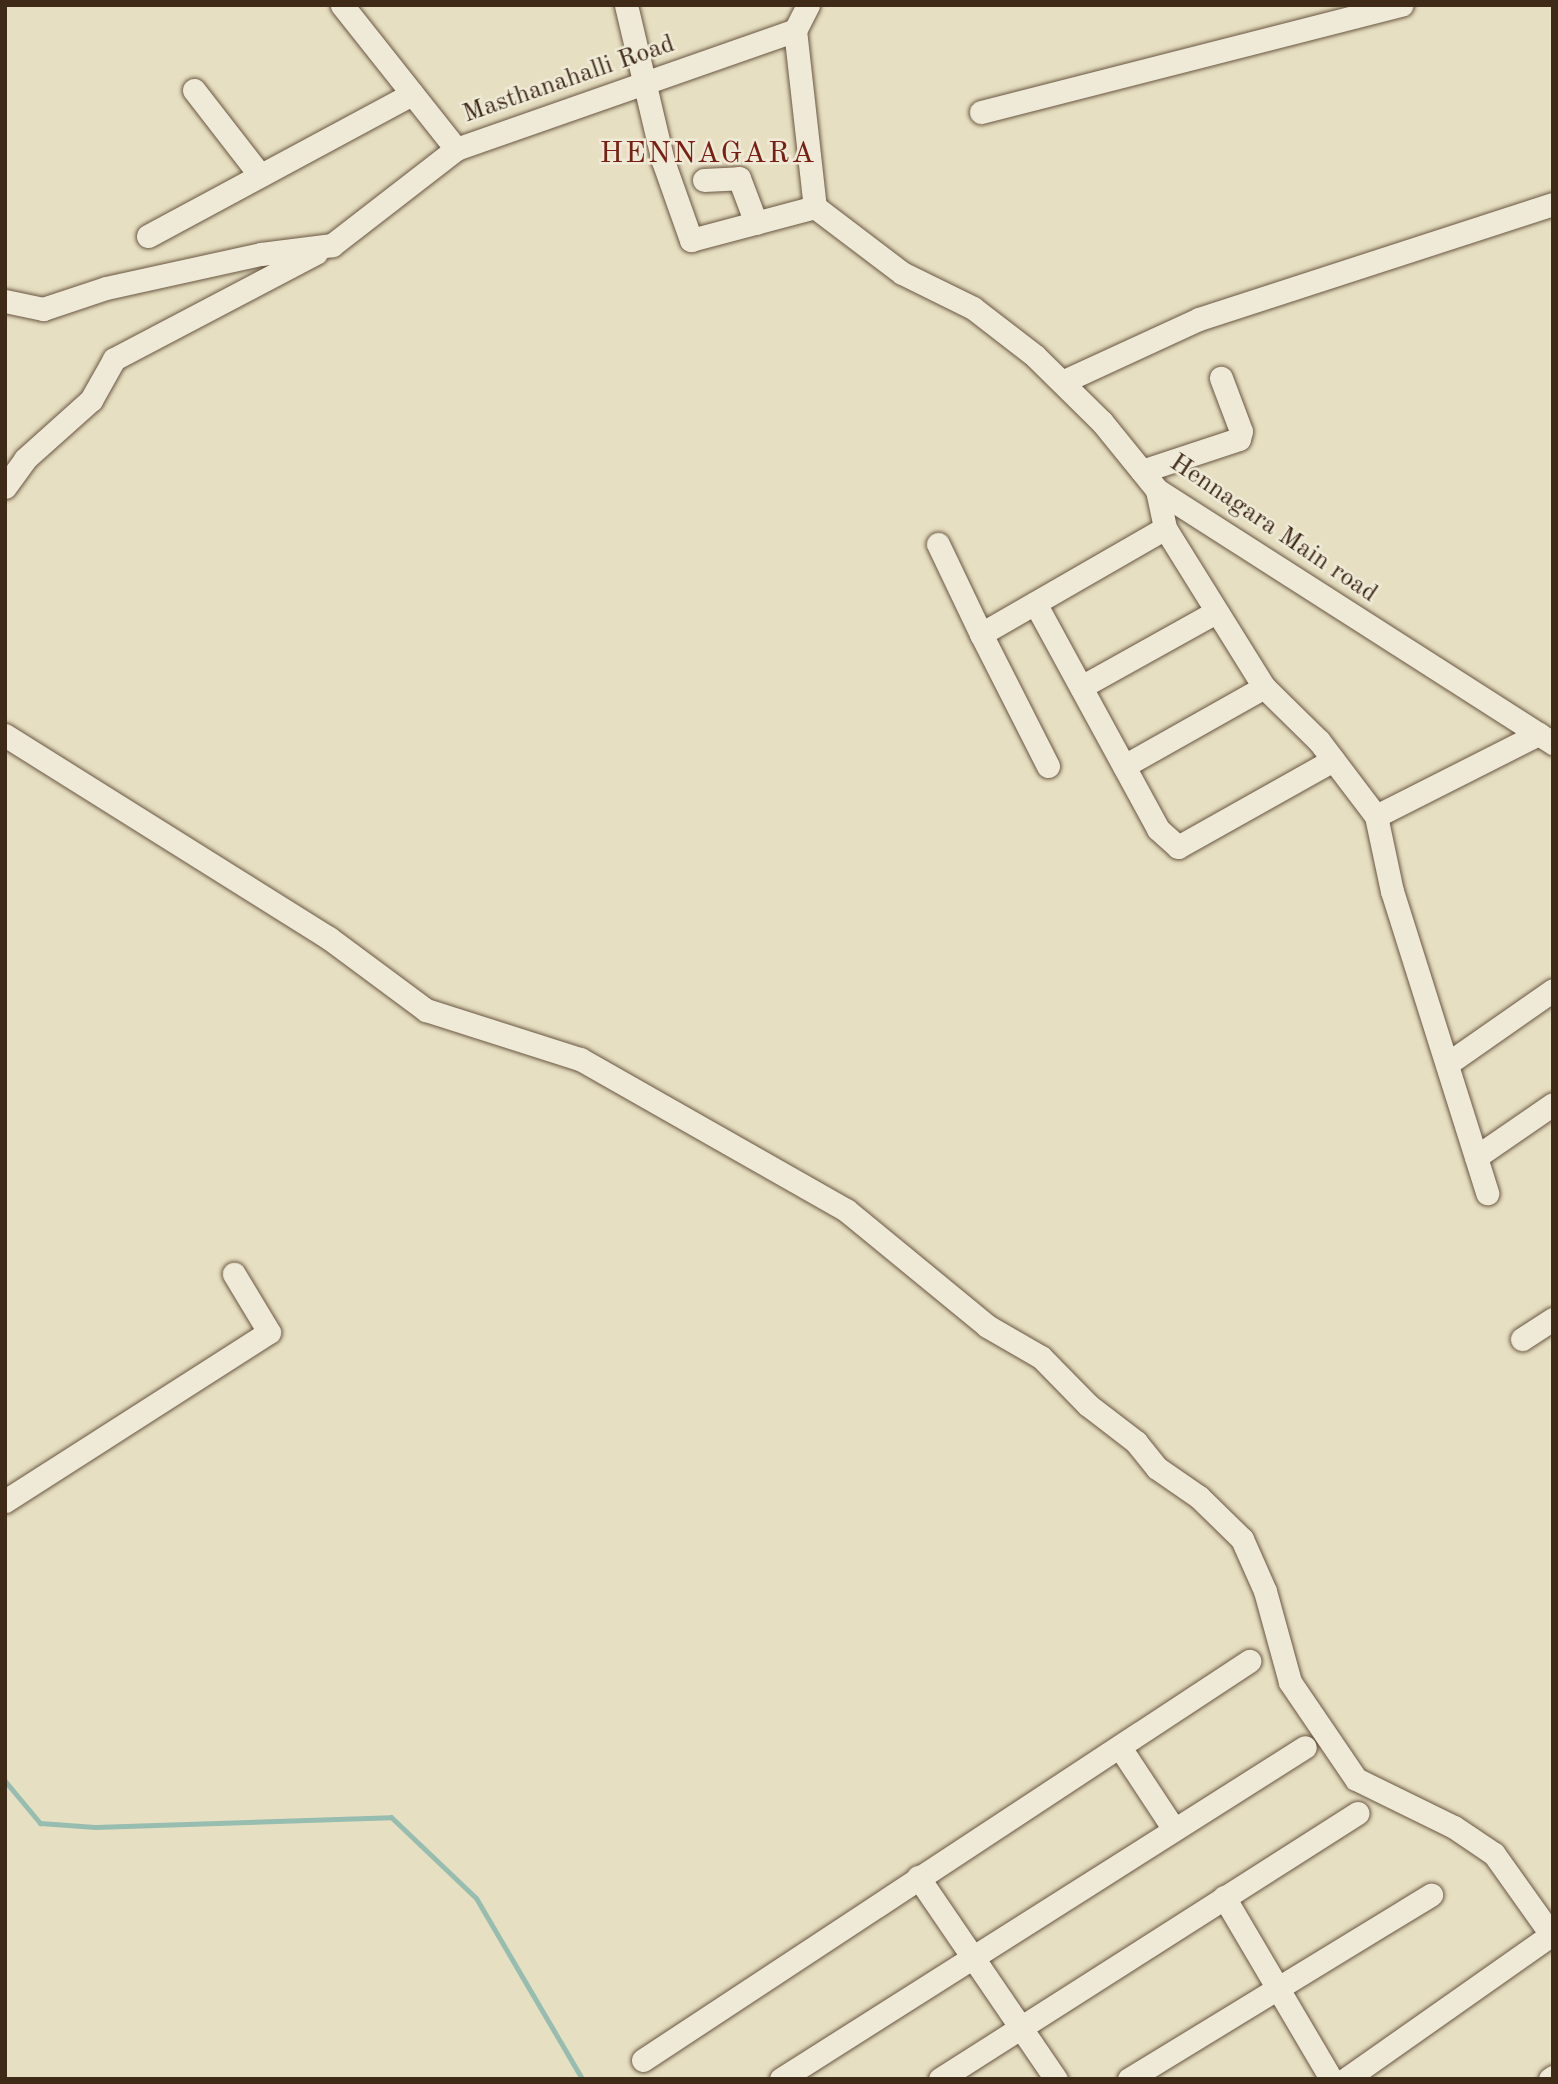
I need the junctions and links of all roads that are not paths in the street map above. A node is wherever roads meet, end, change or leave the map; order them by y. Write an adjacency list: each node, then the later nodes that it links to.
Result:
1 (342, 5): 8 (street, Masthanahalli Road)
2 (626, 5): 6 (street)
3 (808, 5): 5 (street)
4 (1402, 5): 9 (street)
5 (795, 30): 6 (street, Masthanahalli Road); 14 (street)
6 (644, 83): 10 (street, Masthanahalli Road); 15 (street)
7 (194, 90): 11 (street)
8 (412, 94): 10 (street, Masthanahalli Road); 11 (street)
9 (981, 112)
10 (456, 149): 17 (street)
11 (260, 175): 16 (street)
12 (704, 180): 15 (street)
13 (1553, 204): 20 (street)
14 (815, 207): 15 (street); 20 (street, Hennagara Main road)
15 (756, 223)
16 (148, 236)
17 (332, 245): 18 (street); 22 (street)
18 (5, 301)
19 (1221, 378): 21 (street)
20 (1062, 382): 21 (street, Hennagara Main road)
21 (1142, 471): 23 (street, Hennagara Main road)
22 (5, 488)
23 (1157, 490): 24 (street); 32 (street, Hennagara Main road)
24 (1165, 528): 26 (street); 27 (street)
25 (938, 544): 28 (street)
26 (1035, 603): 28 (street); 29 (street)
27 (1216, 612): 29 (street); 30 (street)
28 (981, 634): 34 (street)
29 (1081, 687): 35 (street)
30 (1264, 687): 33 (street); 35 (street)
31 (5, 735): 54 (street)
32 (1546, 739): 36 (street)
33 (1332, 760): 35 (street); 36 (street)
34 (1048, 766)
35 (1124, 766)
36 (1376, 816): 38 (street)
37 (1553, 990): 38 (street)
38 (1447, 1064): 40 (street)
39 (1553, 1104): 40 (street)
40 (1476, 1157): 41 (street)
41 (1487, 1193)
42 (234, 1274): 45 (street)
43 (1553, 1319): 44 (street)
44 (1522, 1339)
45 (5, 1501)
46 (1249, 1661): 48 (street)
47 (1305, 1747): 50 (street)
48 (1121, 1749): 50 (street); 51 (street)
49 (1357, 1813): 53 (street)
50 (1173, 1828): 55 (street)
51 (918, 1877): 55 (street); 58 (street)
52 (1431, 1895): 56 (street)
53 (1224, 1897): 56 (street); 57 (street)
54 (1552, 1936): 64 (street)
55 (971, 1954): 57 (street); 60 (street)
56 (1275, 1991): 62 (street); 63 (street)
57 (1021, 2025): 59 (street); 61 (street)
58 (643, 2060)
59 (942, 2078)
60 (781, 2079)
61 (1056, 2079)
62 (1129, 2079)
63 (1331, 2079)
64 (1346, 2079)

